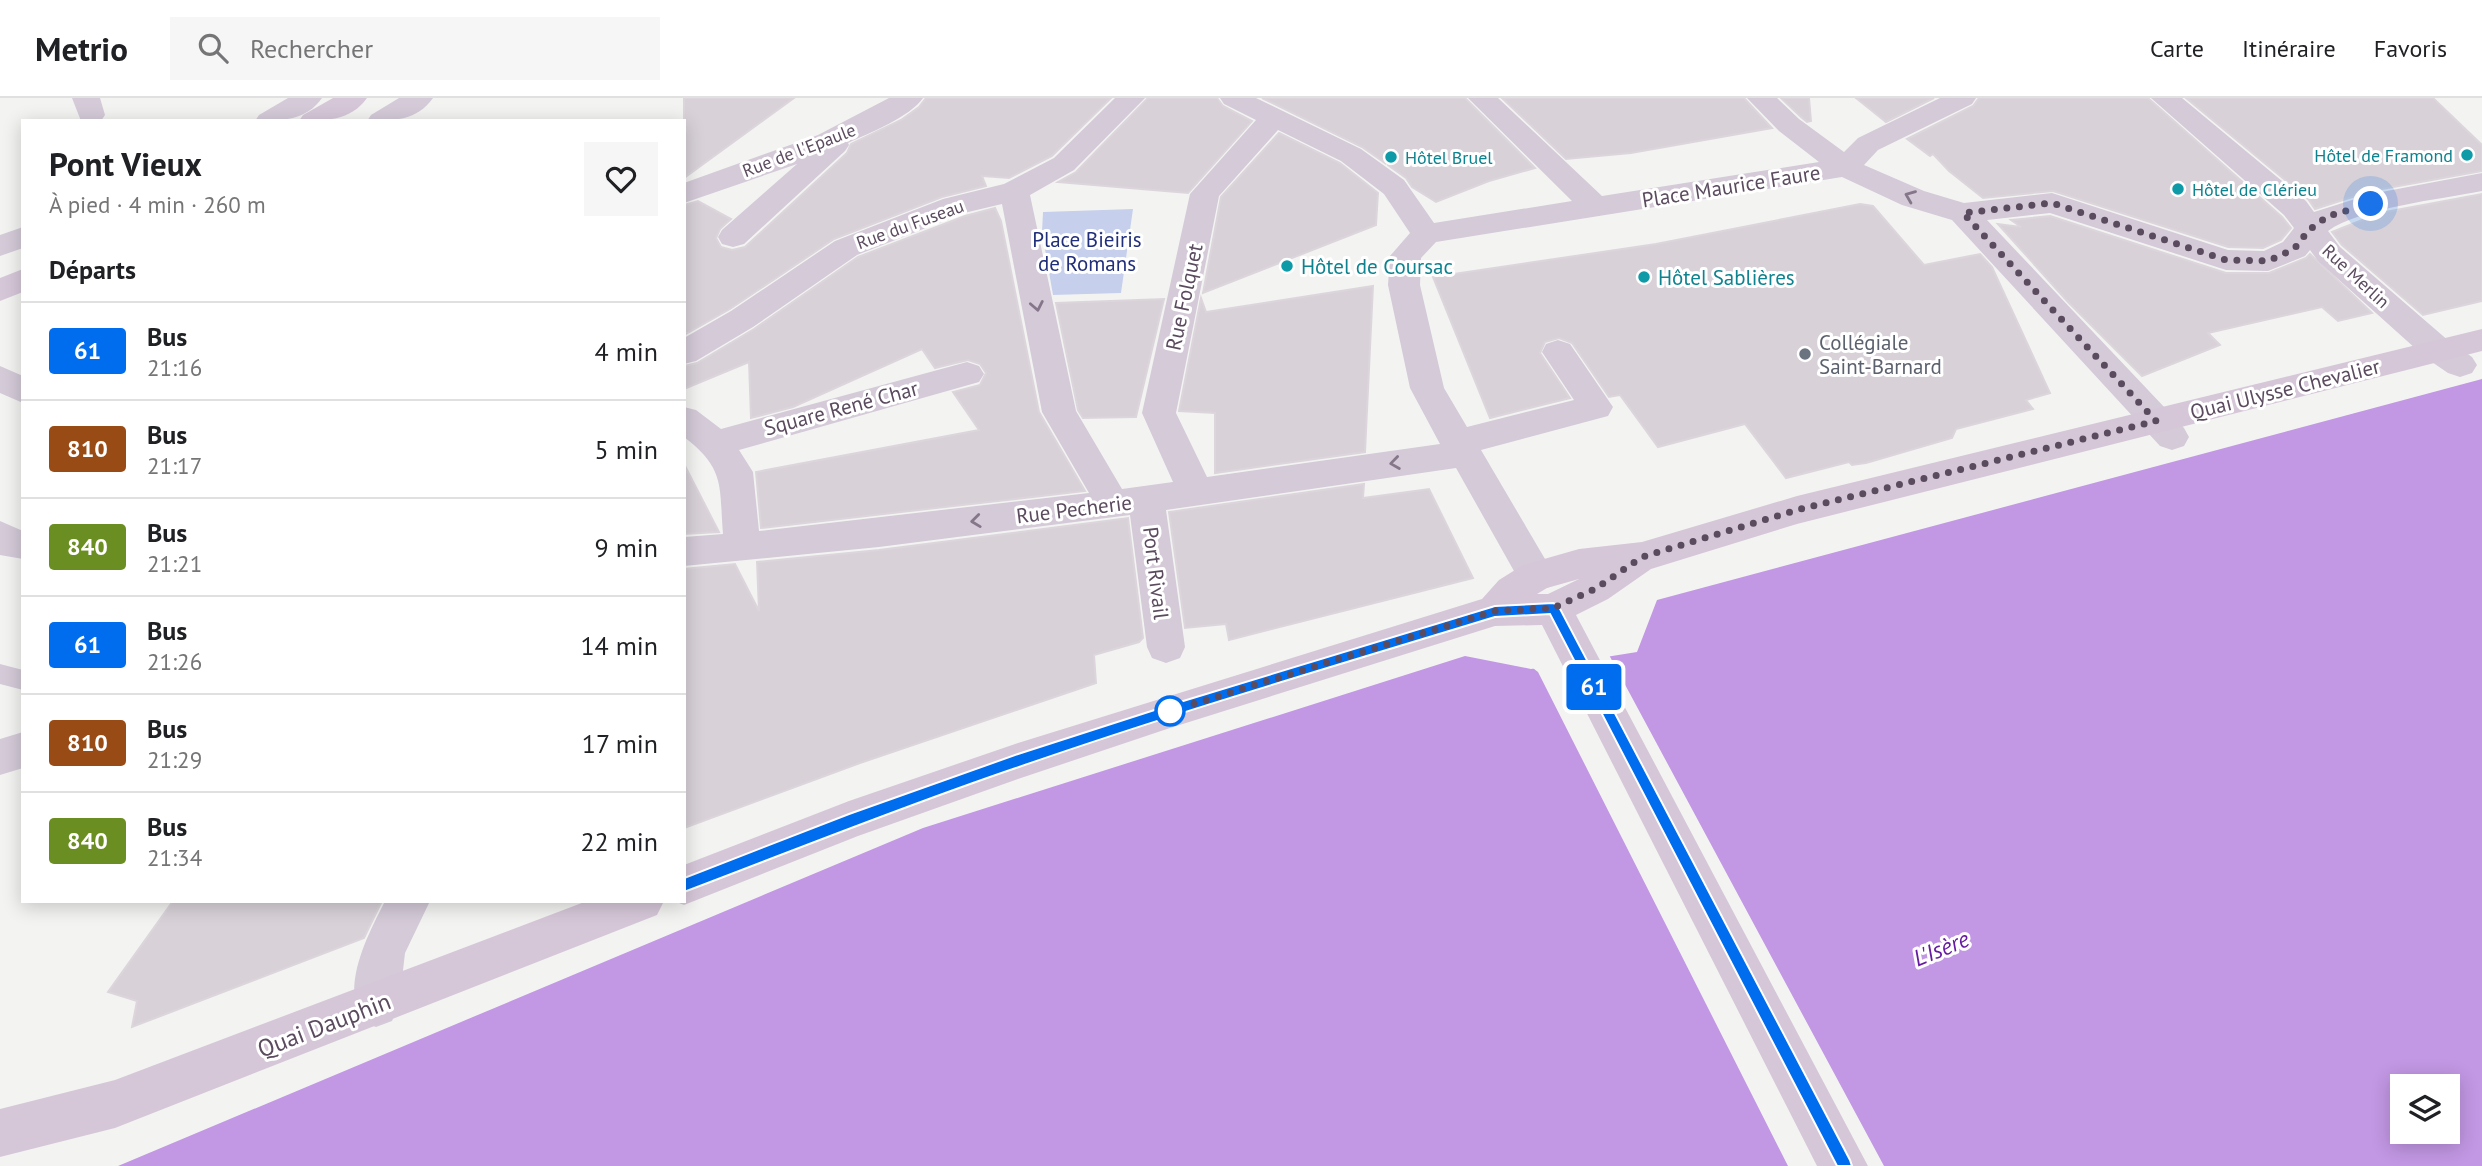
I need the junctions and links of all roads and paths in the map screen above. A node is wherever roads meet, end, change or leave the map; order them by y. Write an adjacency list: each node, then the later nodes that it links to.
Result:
1 (251, 98): 14 (street)
2 (308, 98): 15 (street)
3 (353, 98): 16 (main road)
4 (419, 98): 17 (street)
5 (869, 98): 19 (street)
6 (909, 98): 18 (street, Rue de l'Epaule)
7 (1131, 98): 22 (street, Rue du Fuseau)
8 (1234, 98): 13 (street)
9 (1482, 98): 24 (street)
10 (1761, 98): 20 (street)
11 (1962, 98): 20 (street)
12 (2165, 98): 26 (street, Rue Merlin)
13 (1273, 118): 27 (street); 44 (street, Rue Folquet)
14 (257, 119)
15 (273, 119)
16 (316, 119)
17 (384, 119)
18 (847, 133): 23 (street, Rue de l'Epaule); 28 (street)
19 (805, 135)
20 (1845, 167): 24 (street, Place Maurice Faure); 25 (street, Place Maurice Faure, one-way to 20)
21 (2482, 182): 26 (street)
22 (1014, 191): 34 (street, Rue du Fuseau); 45 (street, one-way to 45)
23 (686, 193)
24 (1597, 208): 27 (street, Place Maurice Faure)
25 (1963, 213): 26 (street); 41 (street)
26 (2309, 230): 36 (street, Rue Merlin)
27 (1426, 233): 43 (street)
28 (733, 237)
29 (21, 238): 30 (street)
30 (0, 246)
31 (21, 281): 32 (main road)
32 (0, 290)
33 (2482, 340): 36 (main road, Quai Ulysse Chevalier)
34 (686, 352)
35 (1558, 352): 43 (street, Rue Pecherie)
36 (2449, 357): 41 (main road, Quai Ulysse Chevalier)
37 (967, 374): 42 (street, Square René Char)
38 (0, 377): 39 (street)
39 (21, 390)
40 (686, 420): 42 (street)
41 (2164, 429): 50 (main road, Quai Ulysse Chevalier)
42 (716, 443): 48 (street)
43 (1460, 448): 44 (street, Rue Pecherie, one-way to 44); 50 (street)
44 (1195, 492): 45 (street, Rue Pecherie)
45 (1129, 501): 48 (street, Rue Pecherie, one-way to 48); 51 (street, Port Rivail)
46 (0, 535): 47 (street)
47 (21, 545)
48 (742, 547): 49 (street, Rue Pecherie)
49 (686, 552)
50 (1551, 604): 56 (main road); 61 (main road)
51 (1166, 647)
52 (0, 674): 53 (lane)
53 (21, 679)
54 (21, 751): 55 (street)
55 (0, 757)
56 (686, 884)
57 (407, 903): 59 (street)
58 (637, 903): 59 (main road, Quai Dauphin)
59 (376, 1005): 60 (main road, Quai Dauphin)
60 (0, 1133)
61 (1843, 1166)

